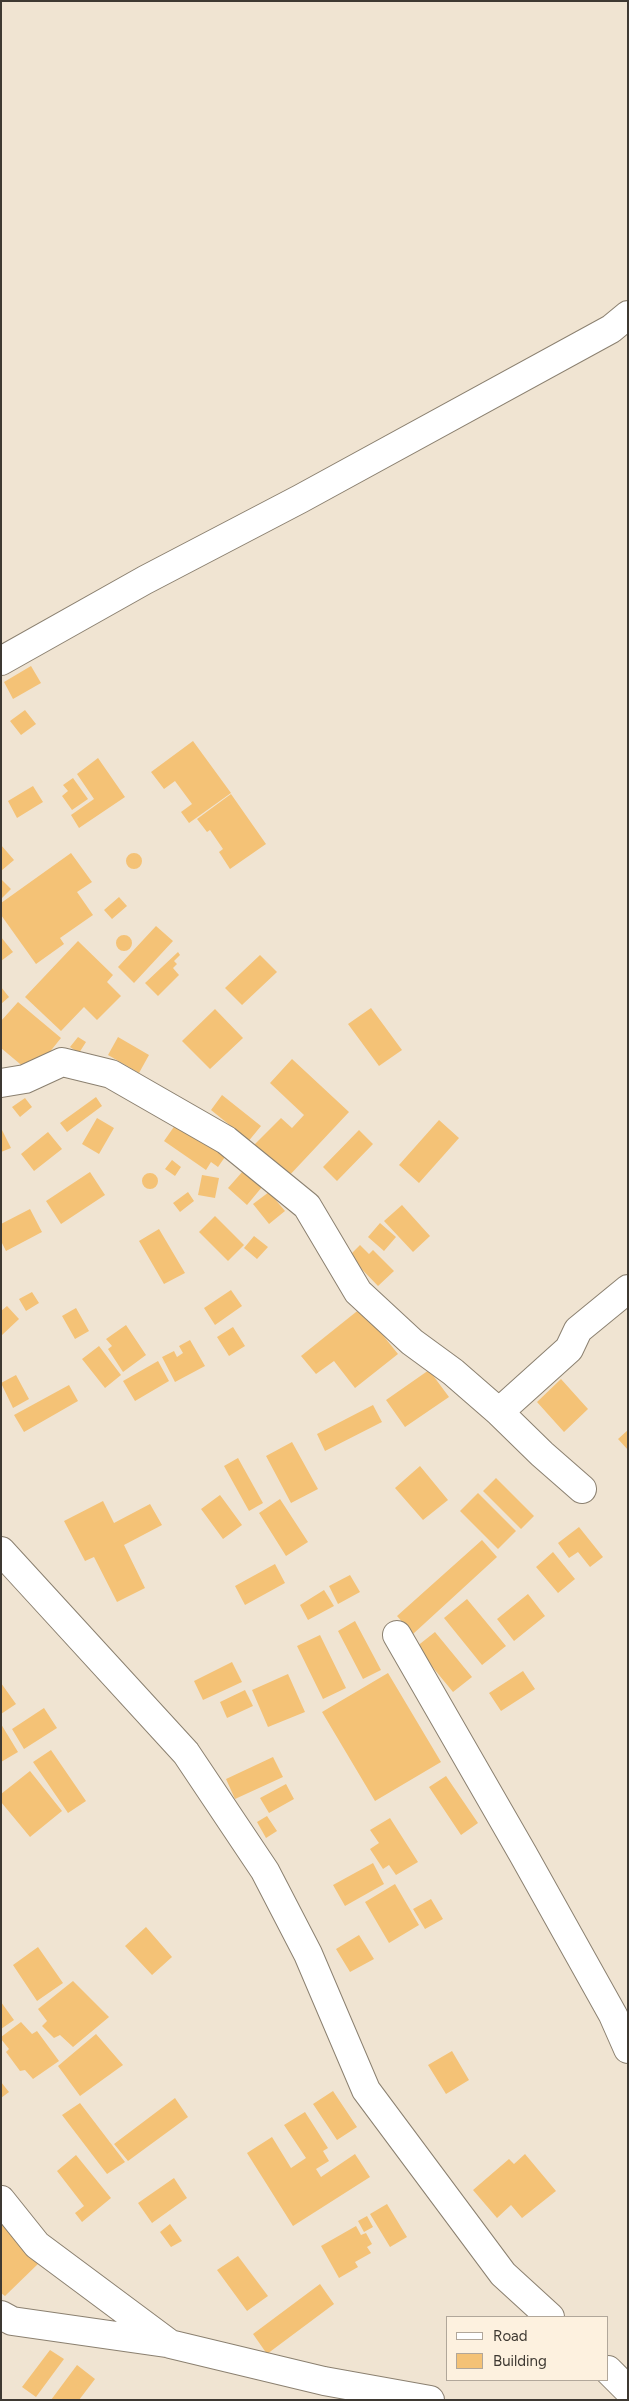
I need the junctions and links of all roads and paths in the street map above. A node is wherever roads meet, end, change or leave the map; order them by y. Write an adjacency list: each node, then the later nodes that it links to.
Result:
1 (622, 326): 2 (street)
2 (1, 661)
3 (1, 1083): 5 (street)
4 (628, 1289): 5 (street)
5 (499, 1412): 6 (street)
6 (582, 1489)
7 (1, 1551): 12 (street)
8 (397, 1635): 9 (street)
9 (628, 2049)
10 (1, 2200): 13 (street)
11 (1, 2315): 13 (street)
12 (549, 2316)
13 (170, 2344): 16 (street)
14 (609, 2371): 15 (street)
15 (628, 2390)
16 (430, 2400)

